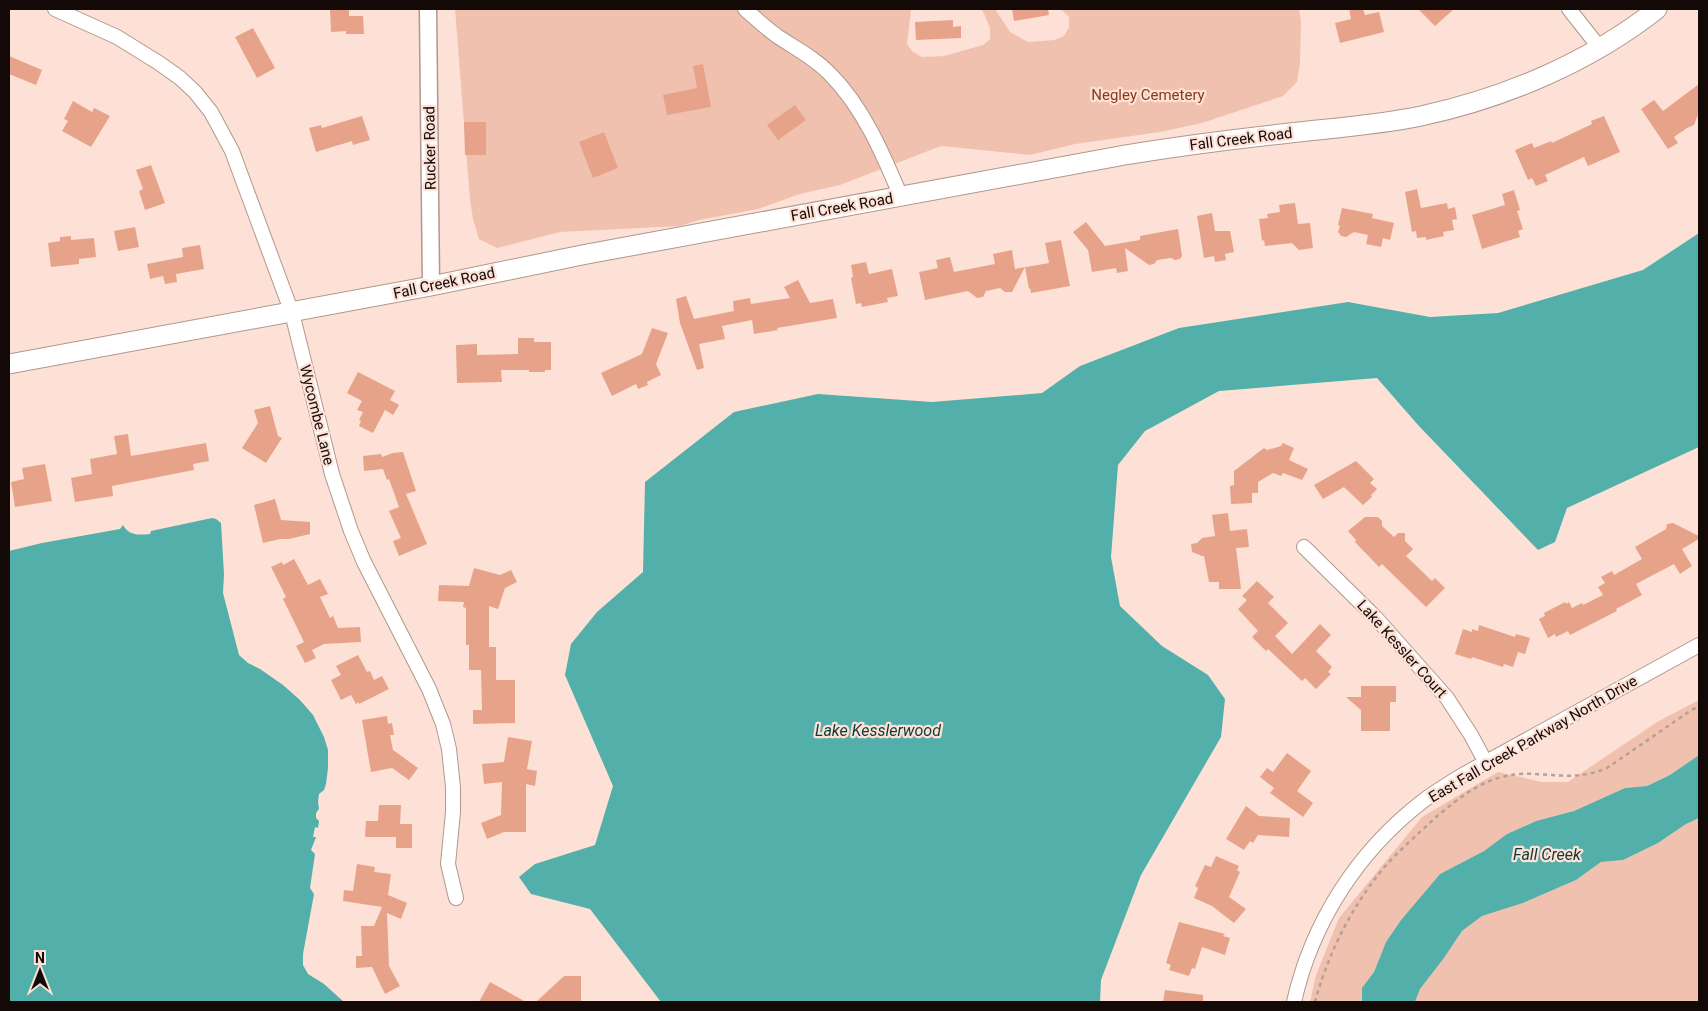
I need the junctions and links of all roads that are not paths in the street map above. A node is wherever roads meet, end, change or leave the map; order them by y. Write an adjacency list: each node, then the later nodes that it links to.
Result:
1 (55, 9): 9 (street, Wycombe Lane)
2 (428, 9): 8 (street, Rucker Road)
3 (744, 9): 7 (street)
4 (1569, 9): 6 (street)
5 (1657, 9): 6 (main road, Fall Creek Road)
6 (1599, 47): 7 (main road, Fall Creek Road)
7 (901, 196): 8 (main road, Fall Creek Road)
8 (431, 286): 9 (main road, Fall Creek Road)
9 (292, 313): 10 (main road, Fall Creek Road); 14 (street, Wycombe Lane)
10 (9, 364)
11 (1304, 547): 13 (street, Lake Kessler Court)
12 (1699, 645): 13 (street, East Fall Creek Parkway North Drive)
13 (1486, 763): 15 (street, East Fall Creek Parkway North Drive)
14 (456, 898)
15 (1294, 1002)

